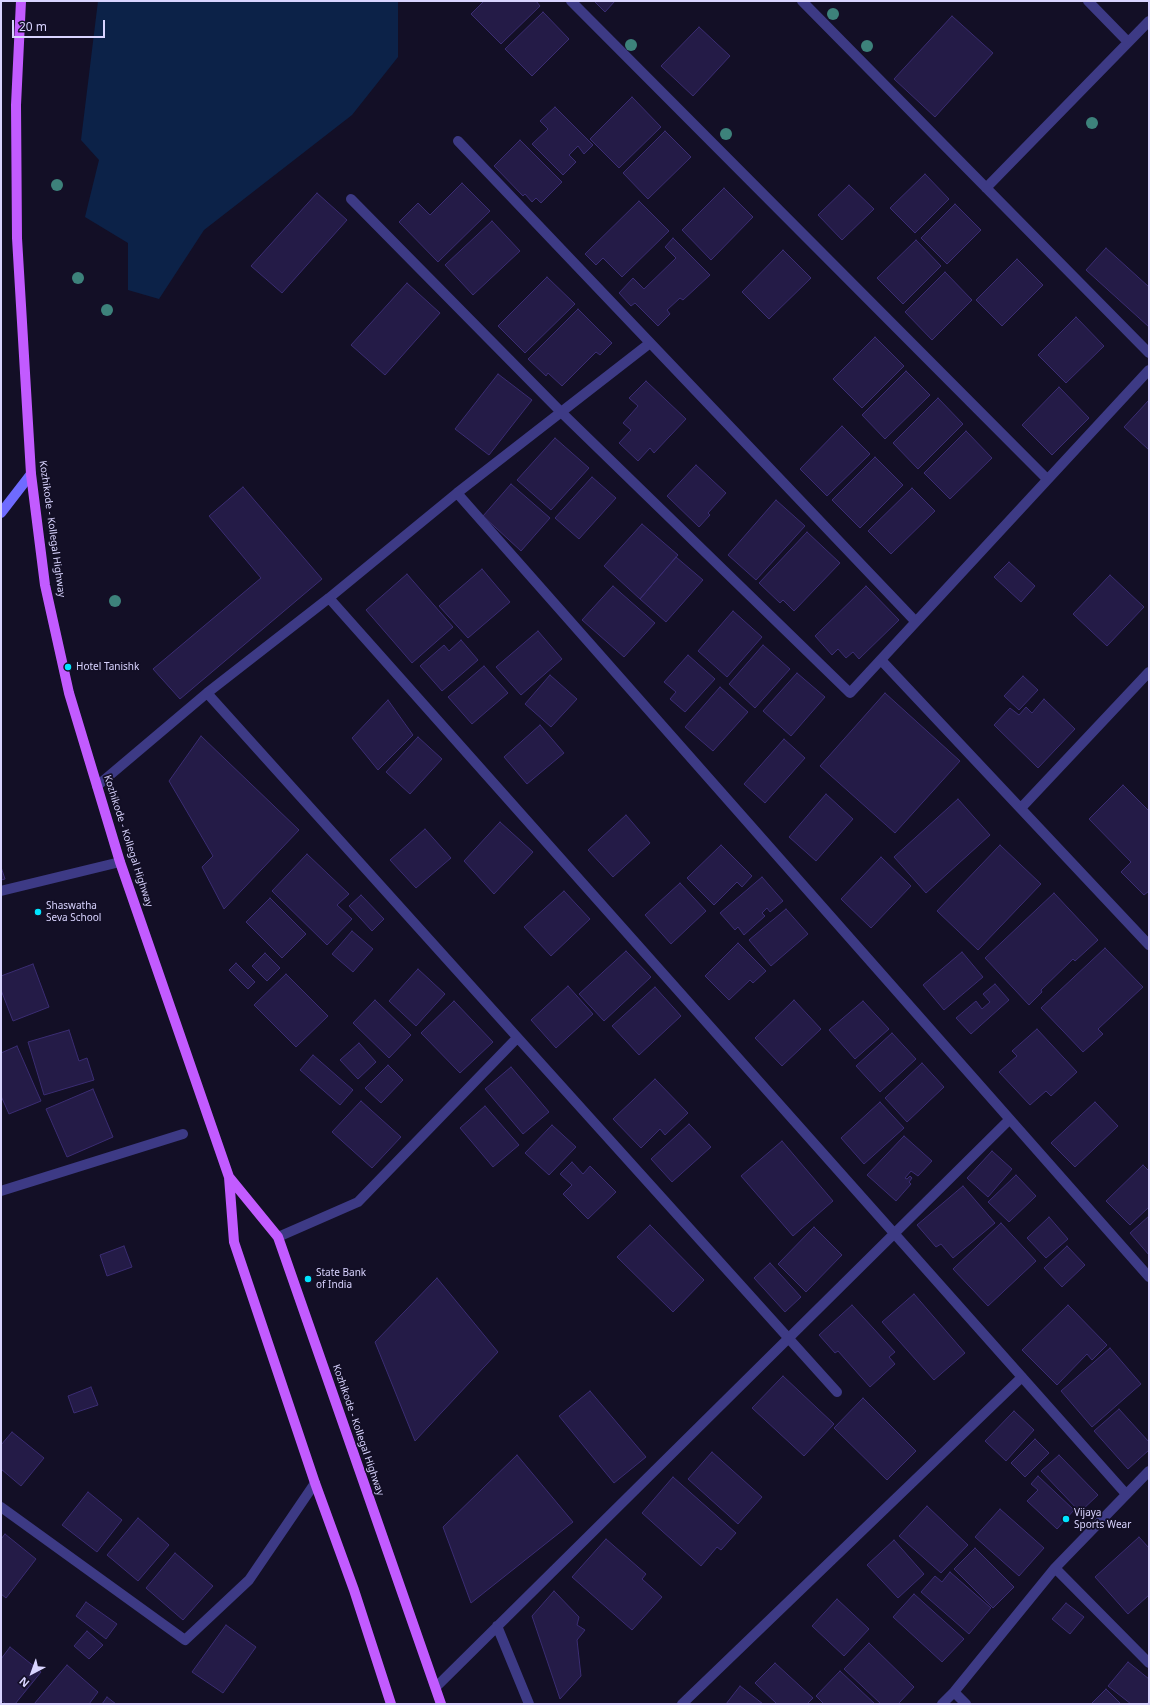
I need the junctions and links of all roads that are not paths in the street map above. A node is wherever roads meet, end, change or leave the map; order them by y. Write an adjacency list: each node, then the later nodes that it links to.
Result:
1 (21, 1): 14 (main road, Kozhikode - Kollegal Highway)
2 (571, 1): 15 (street)
3 (802, 1): 8 (street)
4 (1088, 1): 6 (street)
5 (1149, 21): 6 (street)
6 (1128, 42): 8 (street)
7 (458, 141): 10 (street)
8 (986, 188): 11 (street)
9 (351, 199): 13 (street)
10 (650, 343): 13 (street); 19 (street)
11 (1149, 353)
12 (1149, 370): 15 (street)
13 (561, 412): 16 (street); 20 (street)
14 (31, 474): 17 (street); 23 (main road, Kozhikode - Kollegal Highway)
15 (1047, 480): 19 (street)
16 (457, 493): 18 (street); 29 (street)
17 (1, 513)
18 (329, 598): 22 (street); 33 (street)
19 (916, 622): 20 (street)
20 (881, 660): 24 (street)
21 (1149, 672): 24 (street)
22 (208, 693): 23 (street); 28 (street)
23 (97, 786): 25 (main road, Kozhikode - Kollegal Highway)
24 (1021, 808): 27 (street)
25 (120, 862): 26 (street); 31 (main road, Kozhikode - Kollegal Highway)
26 (1, 891)
27 (1149, 945)
28 (517, 1038): 34 (street); 36 (street)
29 (1009, 1120): 33 (street); 35 (street)
30 (183, 1134): 32 (street)
31 (229, 1177): 34 (main road, Kozhikode - Kollegal Highway); 40 (main road, Kozhikode - Kollegal Highway)
32 (1, 1191)
33 (894, 1234): 36 (street); 37 (street)
34 (278, 1238): 46 (main road, Kozhikode - Kollegal Highway)
35 (1149, 1277)
36 (788, 1338): 38 (street); 44 (street)
37 (1022, 1377): 41 (street); 51 (street)
38 (837, 1392)
39 (1149, 1471): 41 (street)
40 (316, 1483): 42 (street); 48 (main road, Kozhikode - Kollegal Highway)
41 (1126, 1494): 43 (street)
42 (1, 1507)
43 (1055, 1568): 45 (street); 47 (street)
44 (497, 1626): 46 (street); 50 (street)
45 (1149, 1663)
46 (436, 1687): 49 (main road, Kozhikode - Kollegal Highway)
47 (954, 1692): 52 (street); 53 (street)
48 (391, 1704)
49 (441, 1704)
50 (529, 1704)
51 (682, 1704)
52 (942, 1704)
53 (966, 1704)

